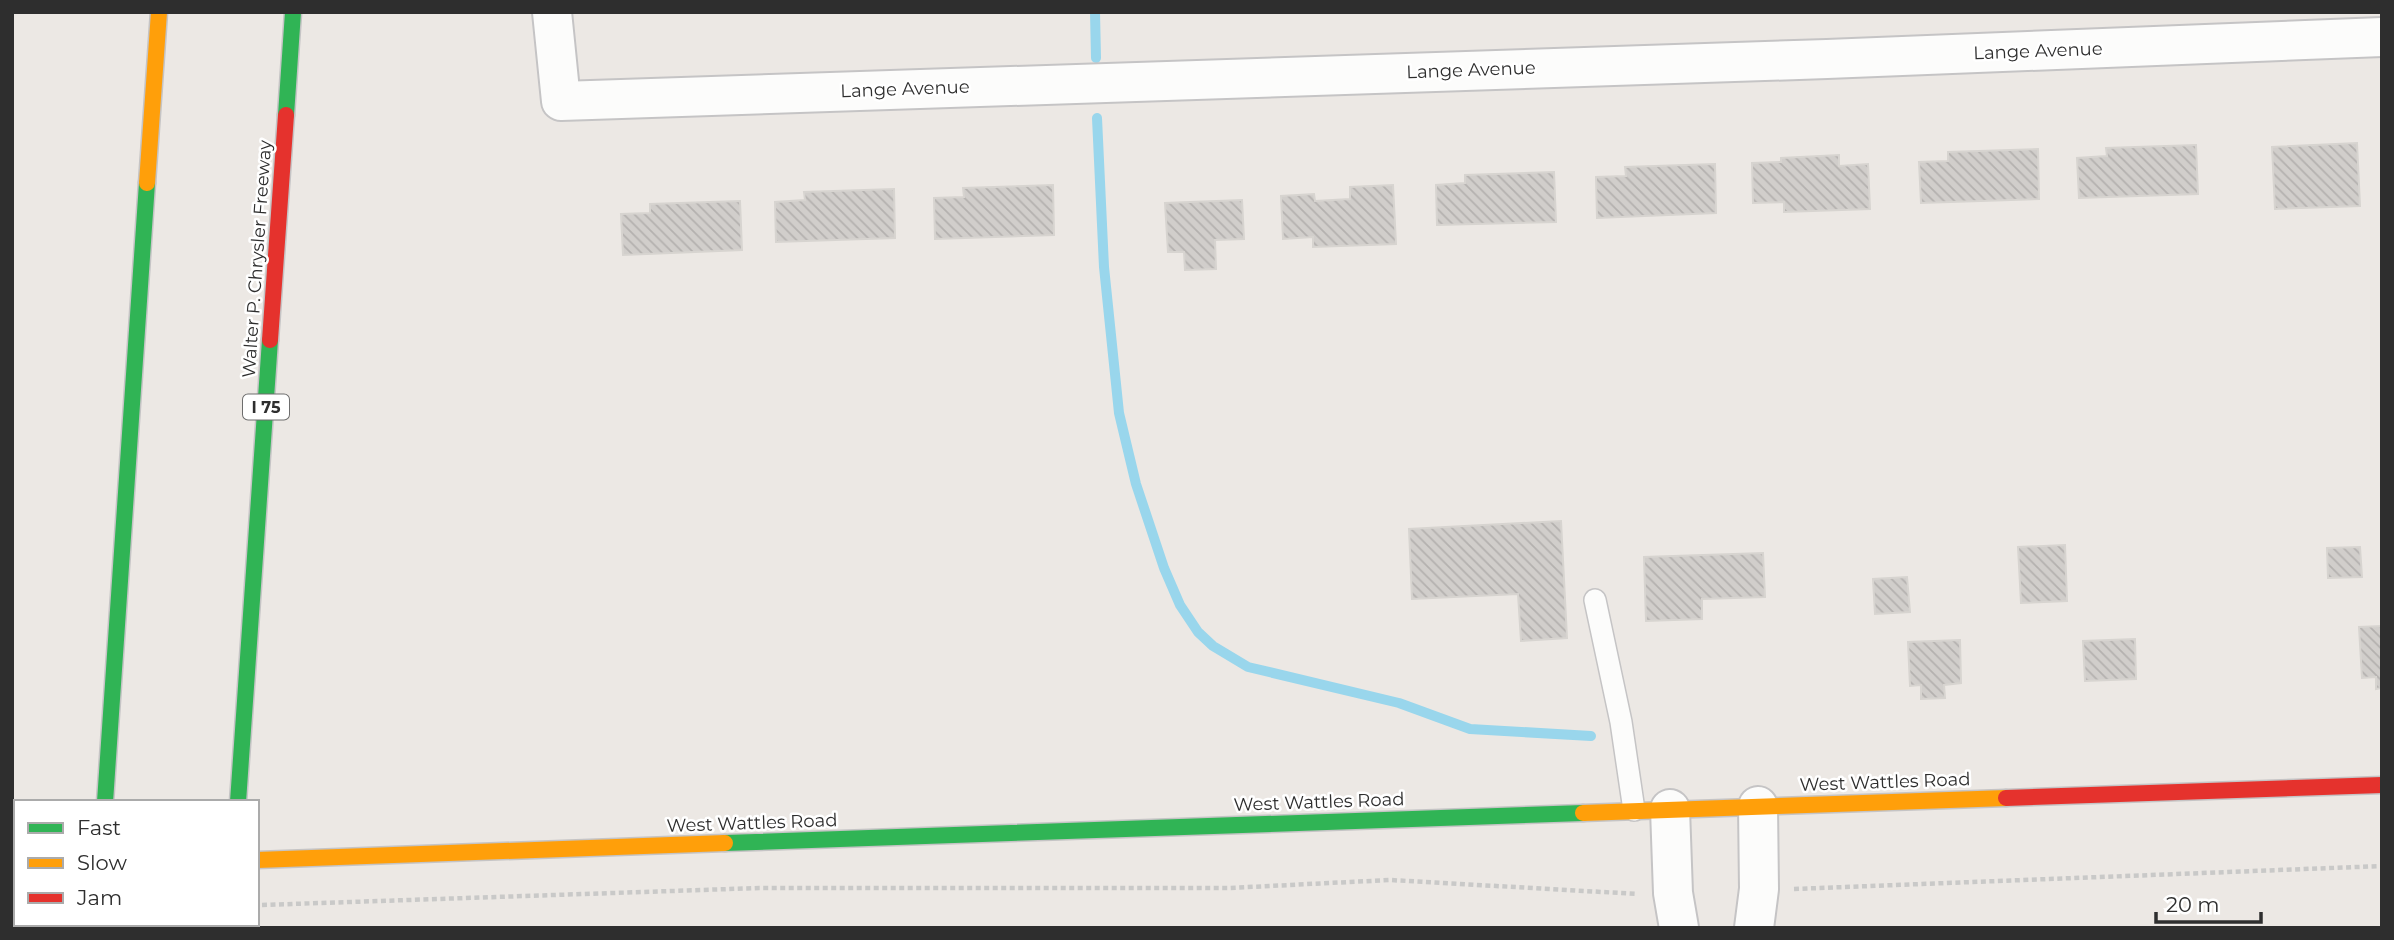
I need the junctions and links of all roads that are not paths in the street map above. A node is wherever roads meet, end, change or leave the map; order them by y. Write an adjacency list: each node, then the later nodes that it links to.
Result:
1 (159, 12): 7 (main road)
2 (293, 12): 8 (main road, Walter P. Chrysler Freeway / I 75)
3 (552, 12): 4 (street, Lange Avenue)
4 (2382, 37)
5 (1595, 600): 10 (lane)
6 (2382, 785): 9 (main road, West Wattles Road)
7 (105, 800)
8 (239, 800)
9 (1758, 806): 10 (main road, West Wattles Road); 13 (street)
10 (1652, 809): 11 (main road, West Wattles Road); 12 (street)
11 (259, 860)
12 (1676, 910)
13 (1754, 928)

